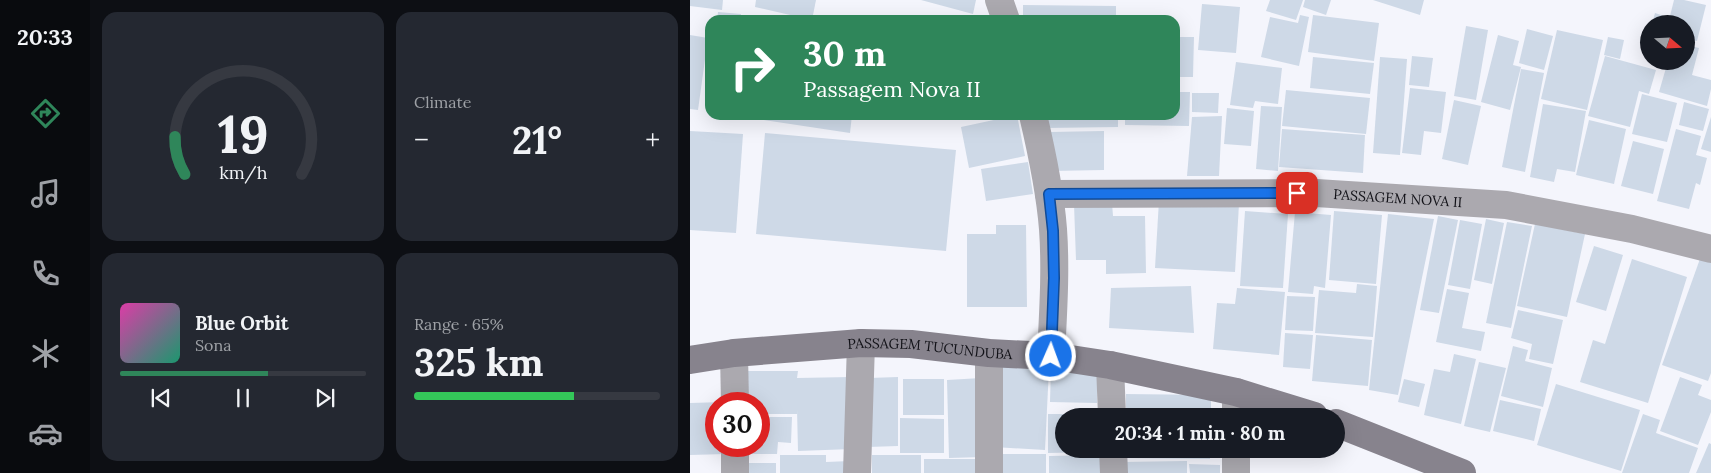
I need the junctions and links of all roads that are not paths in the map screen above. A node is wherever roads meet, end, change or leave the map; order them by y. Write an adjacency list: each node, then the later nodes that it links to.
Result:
1 (999, 0): 2 (street)
2 (1004, 15)
3 (1034, 120): 4 (street)
4 (1049, 194): 5 (street, PASSAGEM NOVA II); 9 (street)
5 (1711, 249)
6 (860, 343): 7 (street, PASSAGEM TUCUNDUBA); 8 (street, PASSAGEM TUCUNDUBA); 21 (street)
7 (734, 353): 10 (street, PASSAGEM TUCUNDUBA); 12 (street)
8 (989, 353): 9 (street, PASSAGEM TUCUNDUBA); 22 (street)
9 (1051, 356): 11 (street, PASSAGEM TUCUNDUBA)
10 (690, 360)
11 (1110, 365): 13 (street, PASSAGEM TUCUNDUBA); 14 (street)
12 (734, 392)
13 (1236, 404): 15 (street, PASSAGEM TUCUNDUBA)
14 (1112, 408)
15 (1262, 408)
16 (1345, 427): 25 (street)
17 (735, 457): 20 (street)
18 (1113, 458): 23 (street)
19 (1236, 458): 24 (street)
20 (735, 473)
21 (858, 473)
22 (989, 473)
23 (1114, 473)
24 (1236, 473)
25 (1462, 473)

